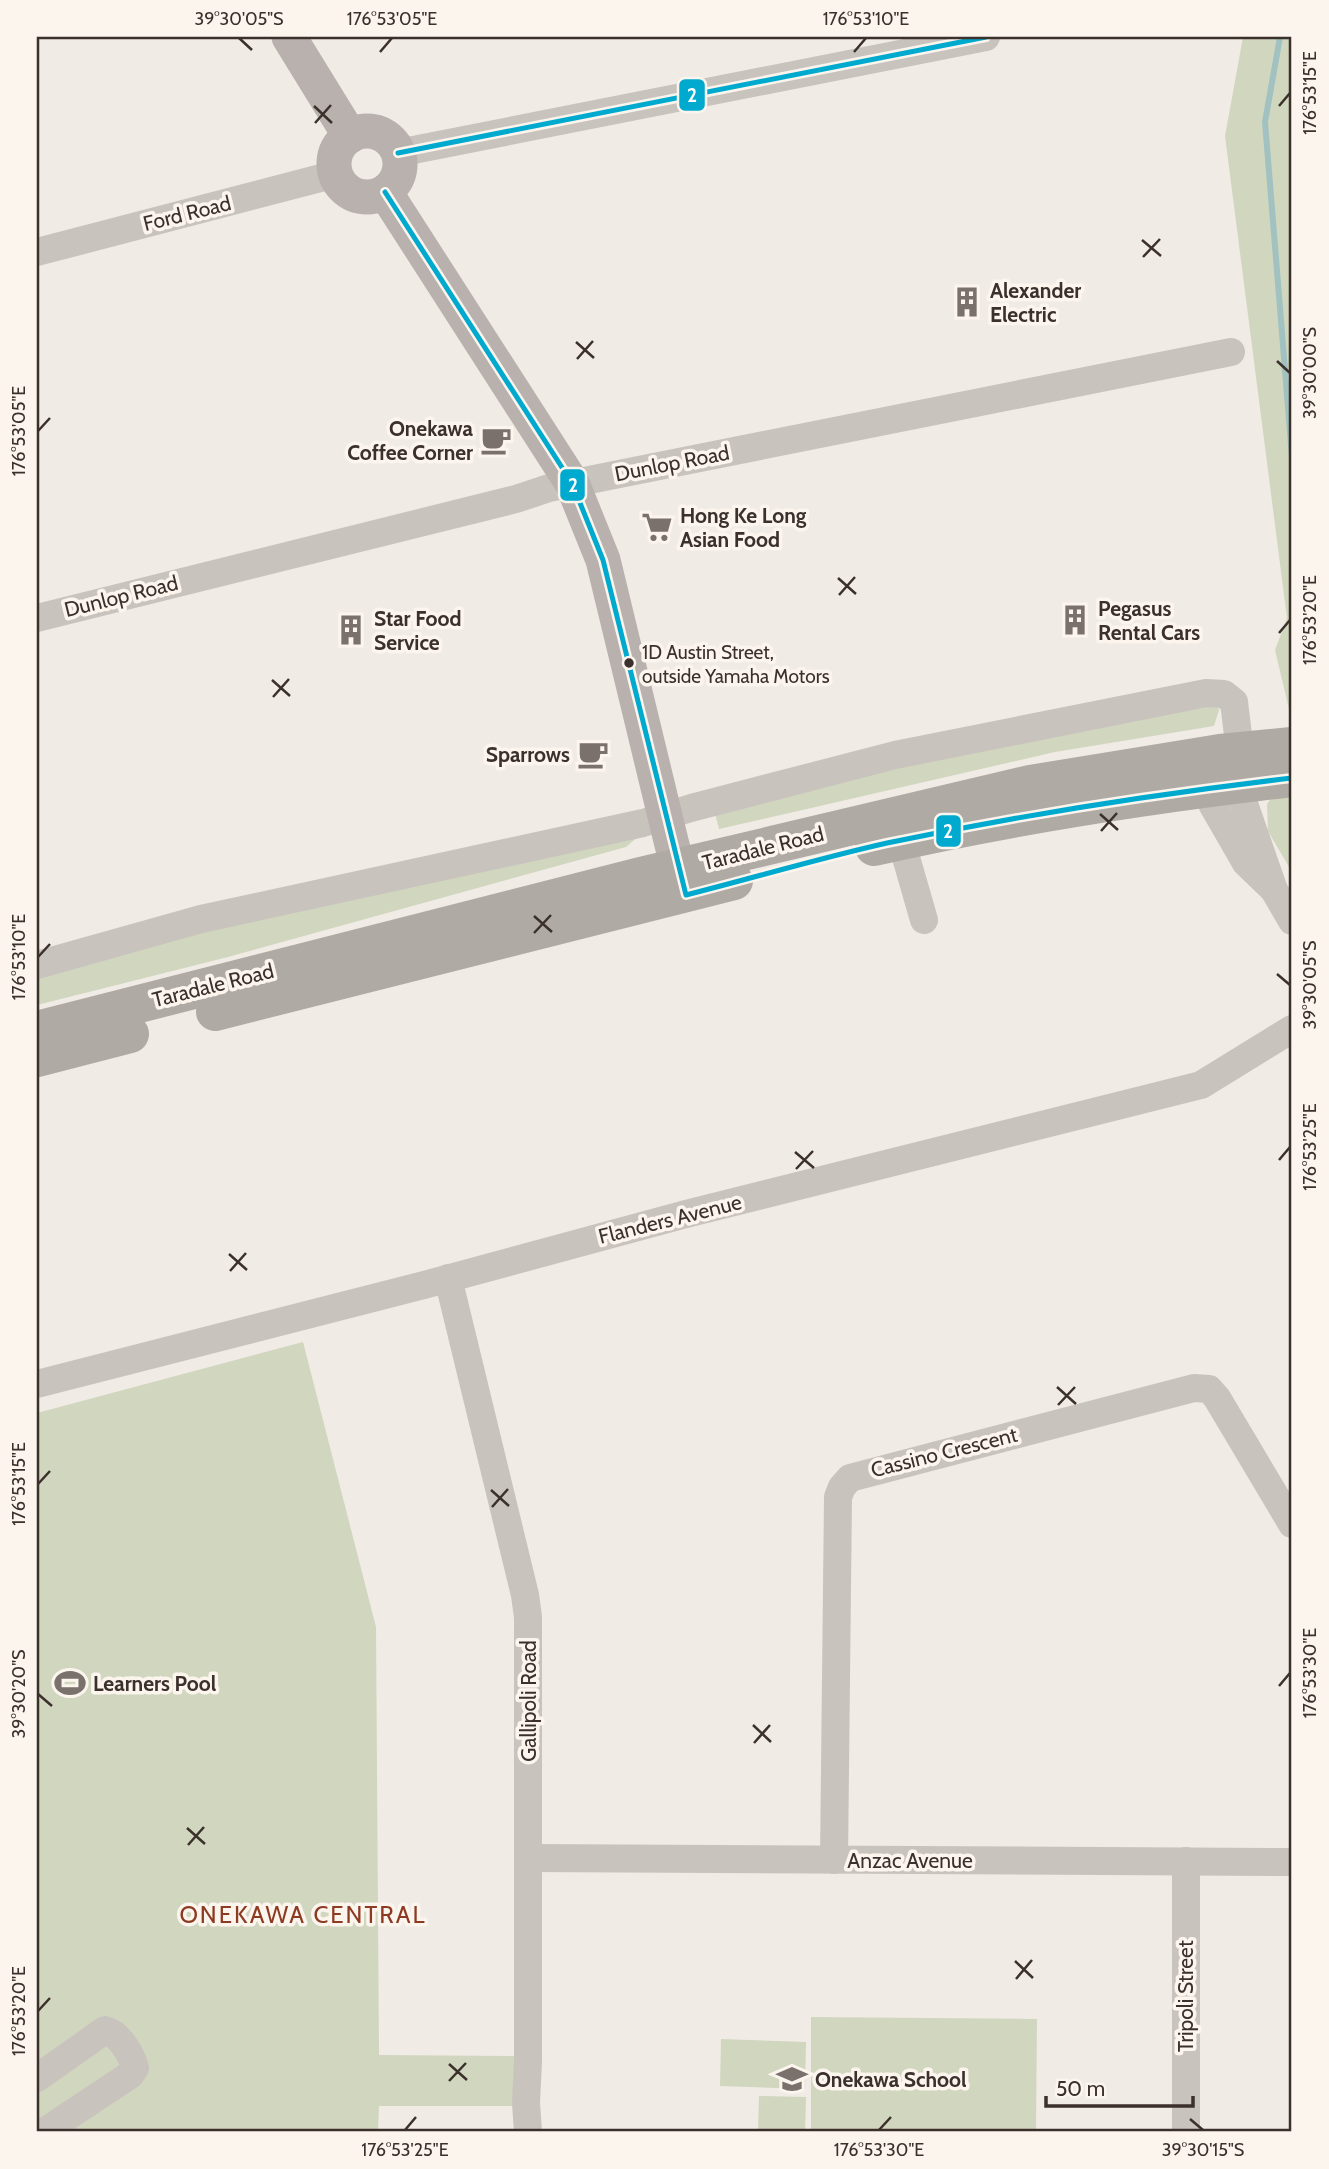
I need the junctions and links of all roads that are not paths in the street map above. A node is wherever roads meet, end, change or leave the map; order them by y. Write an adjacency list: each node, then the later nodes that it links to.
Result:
1 (289, 37): 3 (main road)
2 (984, 37): 4 (street)
3 (350, 136): 4 (main road); 5 (main road)
4 (398, 153): 6 (main road)
5 (336, 174): 6 (main road); 7 (street, Ford Road)
6 (385, 192): 9 (main road)
7 (37, 252)
8 (1231, 352): 9 (street, Dunlop Road)
9 (572, 483): 10 (street, Dunlop Road); 14 (main road)
10 (37, 618)
11 (1292, 746): 12 (highway, Taradale Road)
12 (1228, 763): 13 (highway, Taradale Road); 14 (street); 15 (highway, Taradale Road); 16 (highway, Taradale Road); 18 (street)
13 (1292, 778)
14 (665, 815): 16 (main road); 19 (street)
15 (901, 840): 16 (highway, Taradale Road); 17 (street)
16 (683, 882): 21 (highway, Taradale Road); 22 (highway, Taradale Road)
17 (924, 920)
18 (1292, 921)
19 (37, 965)
20 (1292, 1029): 23 (street, Flanders Avenue)
21 (37, 1030)
22 (37, 1058)
23 (448, 1278): 24 (street, Flanders Avenue); 26 (street, Gallipoli Road)
24 (37, 1384)
25 (1292, 1524): 27 (street, Cassino Crescent)
26 (528, 1858): 27 (street, Anzac Avenue); 32 (street, Gallipoli Road)
27 (834, 1860): 28 (street, Anzac Avenue)
28 (1186, 1861): 29 (street, Anzac Avenue); 33 (street, Tripoli Street)
29 (1292, 1861)
30 (37, 2078): 31 (street)
31 (44, 2132)
32 (528, 2132)
33 (1186, 2132)

